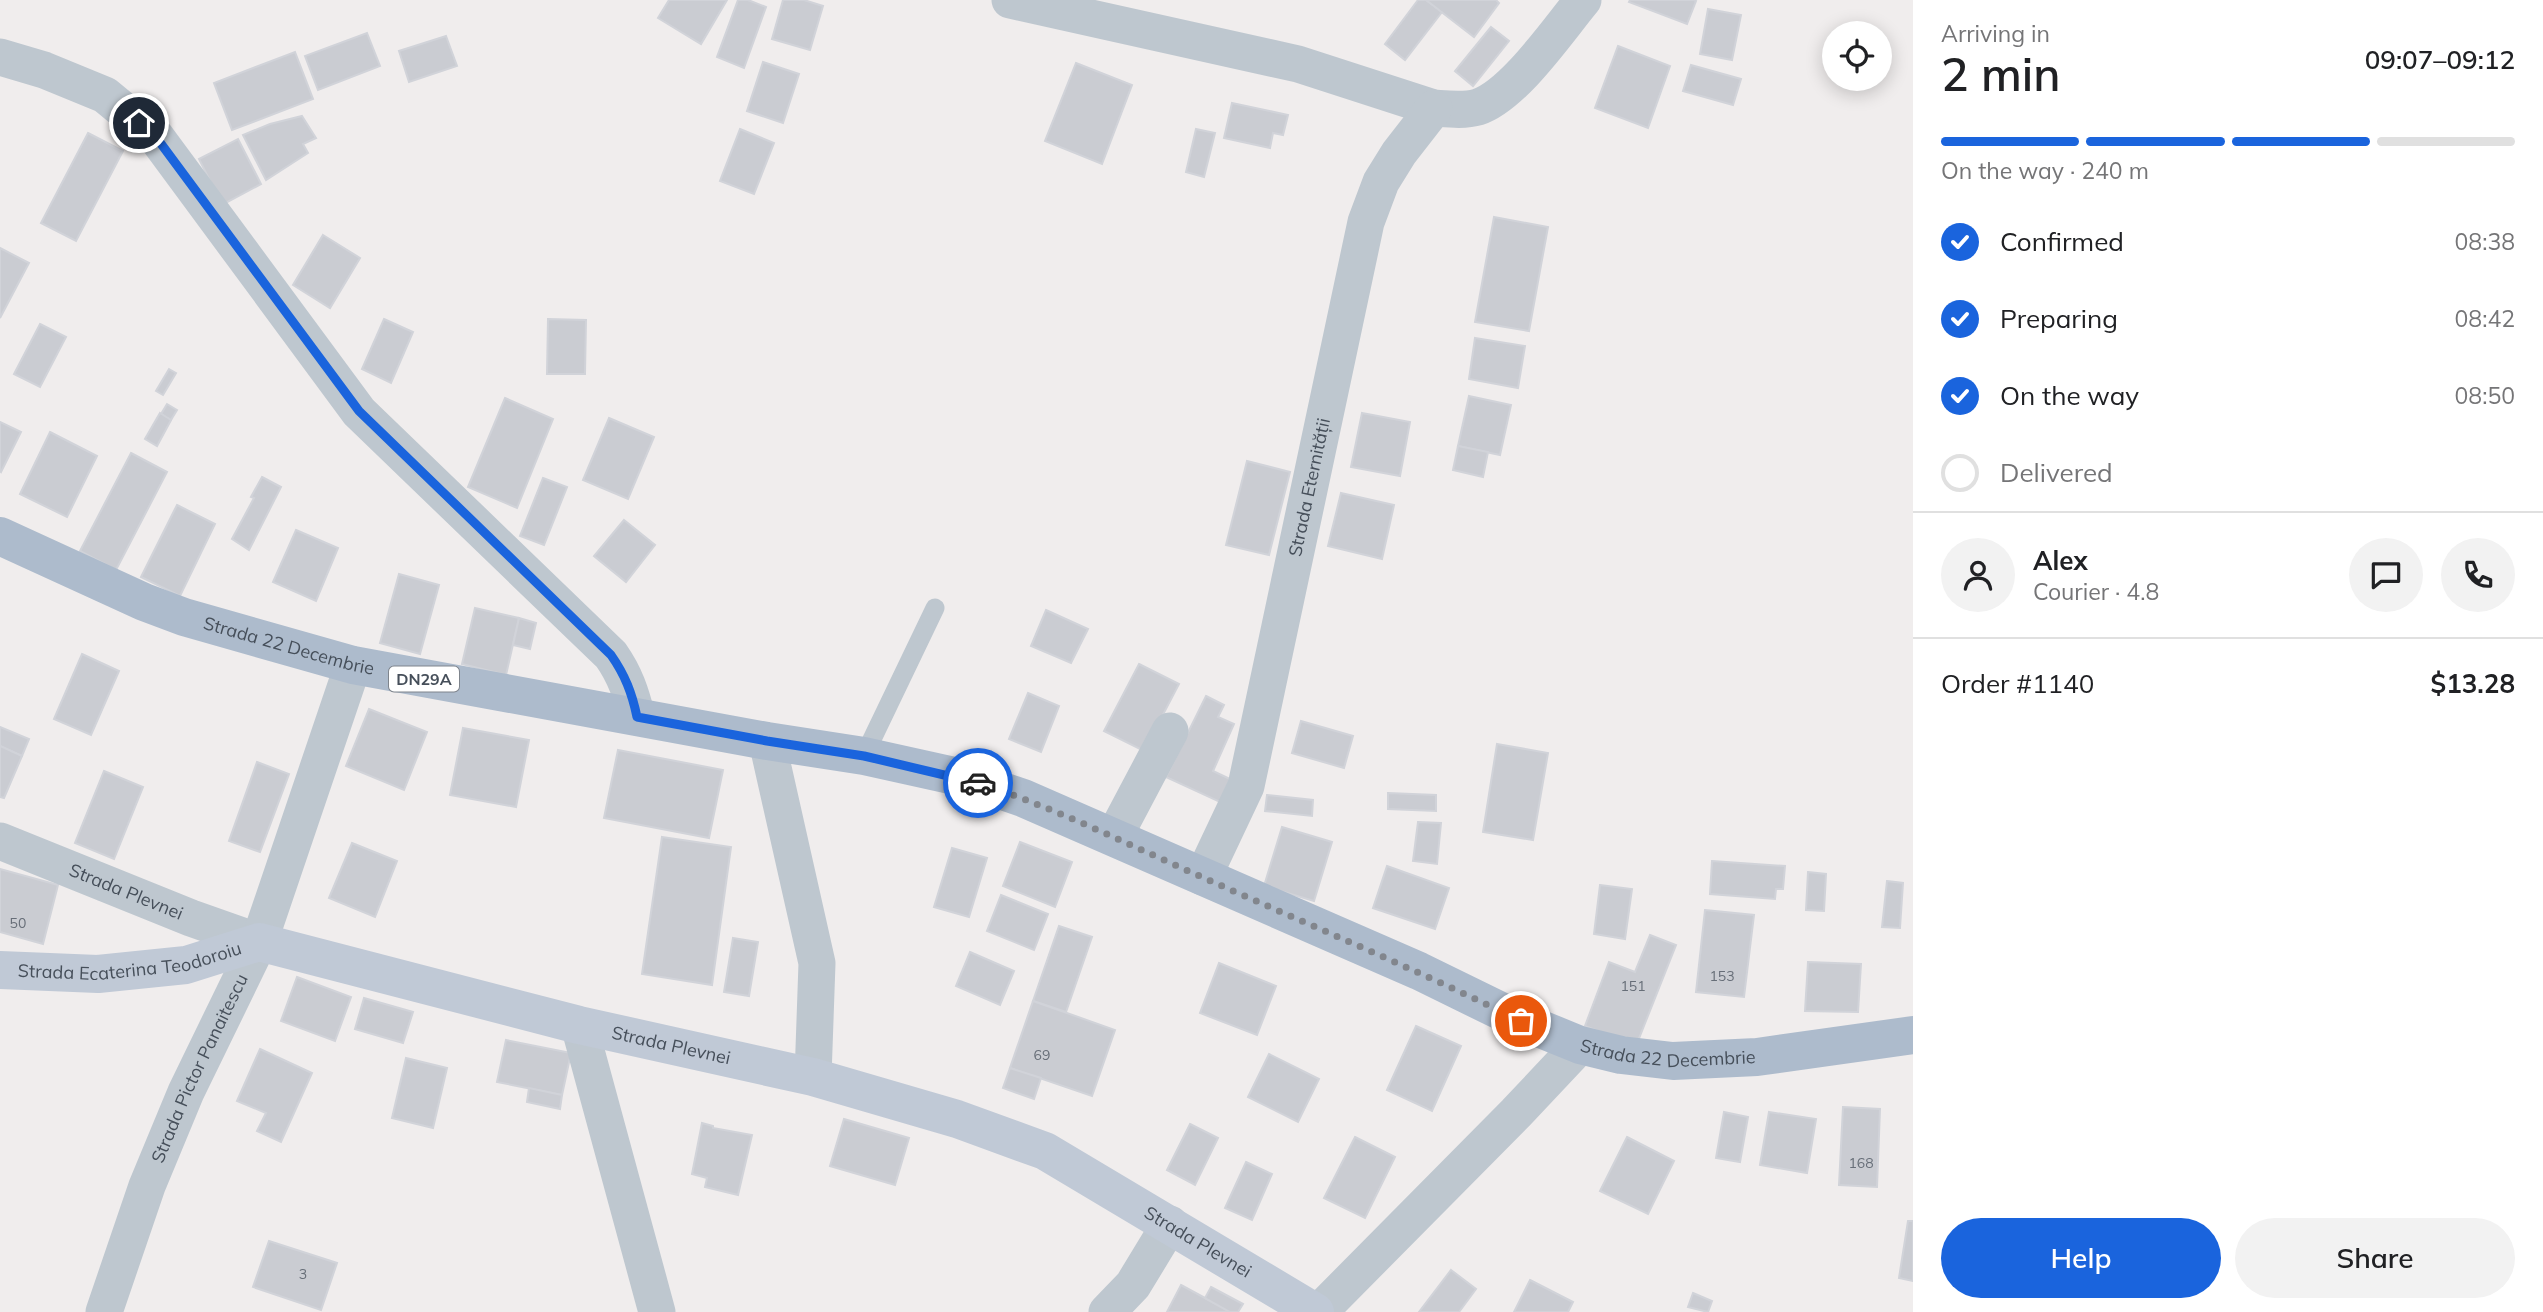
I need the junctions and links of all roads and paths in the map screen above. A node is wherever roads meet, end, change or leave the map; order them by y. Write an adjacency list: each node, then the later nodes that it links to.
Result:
1 (1010, 0): 4 (street)
2 (1583, 0): 4 (street)
3 (0, 57): 8 (street)
4 (1434, 108): 14 (street, Strada Eternității)
5 (0, 536): 7 (main road, Strada 22 Decembrie / DN29A)
6 (935, 608): 11 (lane)
7 (353, 665): 8 (main road, Strada 22 Decembrie / DN29A); 15 (street, Strada Pictor Panaitescu)
8 (637, 717): 10 (main road, Strada 22 Decembrie / DN29A)
9 (1170, 732): 12 (street)
10 (767, 741): 11 (main road, Strada 22 Decembrie / DN29A); 20 (street)
11 (864, 756): 12 (main road, Strada 22 Decembrie / DN29A)
12 (1114, 837): 14 (main road, Strada 22 Decembrie / DN29A)
13 (0, 841): 15 (street, Strada Plevnei)
14 (1203, 877): 19 (main road, Strada 22 Decembrie / DN29A)
15 (259, 942): 16 (street, Strada Ecaterina Teodoroiu); 17 (street, Strada Plevnei); 22 (street, Strada Pictor Panaitescu)
16 (0, 970)
17 (579, 1025): 20 (street, Strada Plevnei); 23 (street)
18 (1913, 1035): 19 (main road, Strada 22 Decembrie / DN29A)
19 (1580, 1045): 25 (street)
20 (813, 1077): 21 (street, Strada Plevnei)
21 (1170, 1224): 24 (street); 25 (street, Strada Plevnei)
22 (104, 1312)
23 (657, 1312)
24 (1107, 1312)
25 (1317, 1312)

